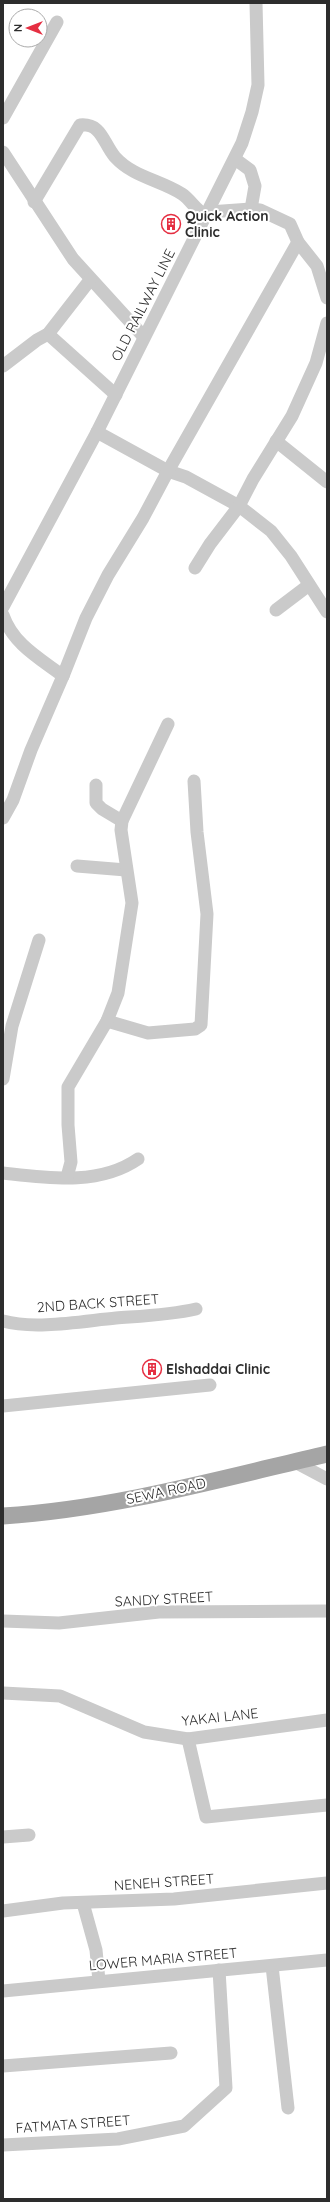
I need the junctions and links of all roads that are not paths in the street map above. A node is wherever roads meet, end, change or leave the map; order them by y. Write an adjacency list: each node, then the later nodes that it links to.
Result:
1 (256, 3): 5 (street, OLD RAILWAY LINE)
2 (57, 22): 3 (street)
3 (3, 118)
4 (3, 152): 6 (street)
5 (235, 158): 7 (street); 8 (street, OLD RAILWAY LINE)
6 (34, 202): 8 (street); 10 (street)
7 (251, 209): 8 (street); 9 (street)
8 (208, 214): 14 (street, OLD RAILWAY LINE)
9 (298, 242): 11 (street); 19 (street)
10 (90, 280): 13 (street); 14 (street)
11 (327, 298)
12 (327, 323): 18 (street)
13 (48, 334): 15 (street); 16 (street)
14 (144, 337): 16 (street, OLD RAILWAY LINE)
15 (3, 366)
16 (116, 394): 17 (street, OLD RAILWAY LINE)
17 (97, 432): 19 (street); 24 (street, OLD RAILWAY LINE)
18 (276, 441): 20 (street); 21 (street)
19 (168, 471): 21 (street); 28 (street)
20 (327, 482)
21 (239, 506): 22 (street); 23 (street)
22 (195, 568)
23 (309, 586): 25 (street); 26 (street)
24 (3, 607)
25 (276, 610)
26 (327, 612)
27 (3, 615): 28 (street)
28 (63, 676): 32 (street)
29 (168, 724): 33 (street)
30 (194, 781): 37 (street)
31 (96, 785): 33 (street)
32 (3, 818)
33 (122, 821): 35 (street)
34 (77, 866): 35 (street)
35 (126, 870): 37 (street)
36 (39, 940): 38 (street)
37 (107, 1021): 41 (street)
38 (3, 1079)
39 (138, 1158): 41 (street)
40 (3, 1173): 41 (street)
41 (67, 1177)
42 (196, 1309): 43 (street, 2ND BACK STREET)
43 (3, 1321)
44 (210, 1385): 45 (street)
45 (3, 1406)
46 (327, 1454): 47 (main road, SEWA ROAD)
47 (295, 1462): 48 (street); 49 (main road, SEWA ROAD)
48 (327, 1479)
49 (3, 1516)
50 (327, 1611): 51 (street, SANDY STREET)
51 (3, 1621)
52 (3, 1693): 54 (street, YAKAI LANE)
53 (327, 1720): 54 (street, YAKAI LANE)
54 (188, 1739): 55 (street)
55 (327, 1805)
56 (29, 1835): 57 (street)
57 (3, 1837)
58 (327, 1883): 59 (street, NENEH STREET)
59 (83, 1903): 60 (street, NENEH STREET); 64 (street)
60 (3, 1911)
61 (327, 1960): 62 (street, LOWER MARIA STREET)
62 (272, 1966): 63 (street, LOWER MARIA STREET); 68 (street)
63 (219, 1970): 64 (street, LOWER MARIA STREET); 69 (street, FATMATA STREET)
64 (99, 1981): 65 (street, LOWER MARIA STREET)
65 (3, 1991)
66 (171, 2053): 67 (street)
67 (3, 2066)
68 (288, 2108)
69 (3, 2145)

